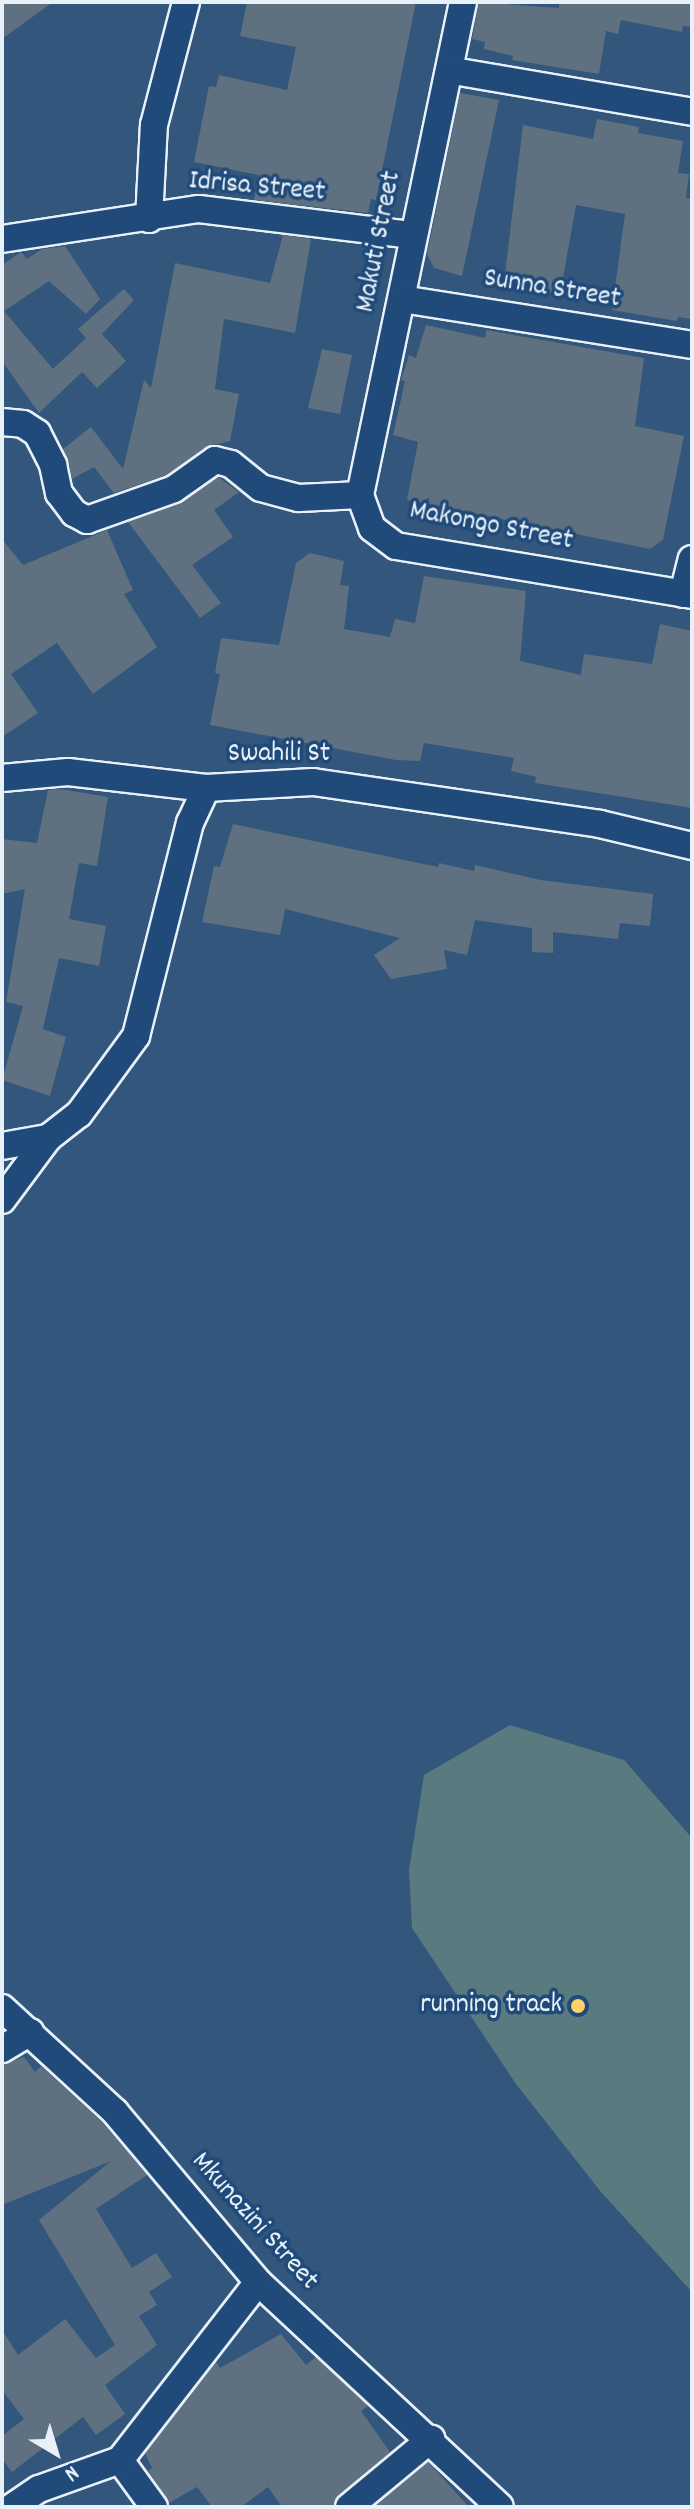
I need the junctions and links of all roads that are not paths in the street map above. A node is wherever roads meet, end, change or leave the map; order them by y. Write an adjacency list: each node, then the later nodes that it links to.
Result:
1 (186, 2): 5 (street)
2 (463, 2): 3 (street, Makuti Street)
3 (453, 71): 4 (street); 6 (street, Makuti Street)
4 (692, 112)
5 (149, 219): 6 (street, Idrisa Street); 7 (street, Idrisa Street)
6 (412, 235): 8 (street, Makuti Street)
7 (2, 239)
8 (402, 299): 9 (street, Sunna Street); 11 (street, Makuti Street)
9 (692, 345)
10 (2, 422): 11 (street)
11 (360, 495): 13 (street, Makongo Street)
12 (692, 559): 13 (street)
13 (688, 594)
14 (6, 770): 15 (street)
15 (206, 788): 16 (street, Swahili St); 17 (street, Swahili St)
16 (692, 846)
17 (48, 1138): 18 (street, Swahili St); 19 (street)
18 (2, 1146)
19 (2, 1200)
20 (2, 2008): 21 (street, Mkunazini Street)
21 (30, 2032): 22 (street); 23 (street, Mkunazini Street)
22 (2, 2049)
23 (258, 2282): 24 (street, Mkunazini Street); 25 (street)
24 (431, 2439): 28 (street); 29 (street, Mkunazini Street)
25 (120, 2460): 26 (street); 27 (street)
26 (12, 2507)
27 (154, 2507)
28 (349, 2507)
29 (500, 2507)

